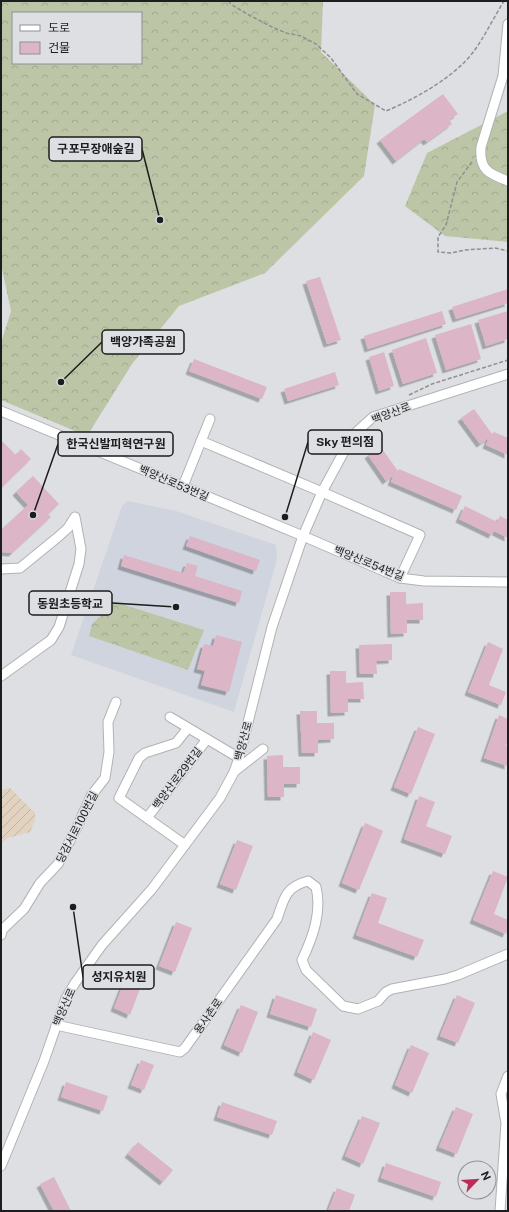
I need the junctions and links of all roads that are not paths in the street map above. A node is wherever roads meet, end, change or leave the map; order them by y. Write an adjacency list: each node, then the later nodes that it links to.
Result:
1 (508, 24): 2 (street)
2 (508, 181)
3 (508, 374): 8 (street, 백양산로)
4 (1, 411): 7 (street, 백양산로53번길)
5 (210, 419): 6 (street)
6 (201, 441): 7 (street); 8 (street)
7 (183, 486): 9 (street, 백양산로53번길)
8 (322, 492): 9 (street, 백양산로); 11 (street)
9 (303, 536): 11 (street, 백양산로54번길); 19 (street, 백양산로)
10 (1, 569): 13 (street)
11 (400, 578): 12 (street, 백양산로54번길)
12 (508, 582)
13 (1, 676)
14 (116, 702): 23 (street, 당감서로100번길)
15 (170, 717): 16 (street)
16 (188, 728): 17 (street, 백양산로29번길); 21 (street, 백양산로29번길)
17 (207, 739): 19 (street, 백양산로29번길); 21 (street, 백양산로29번길)
18 (262, 749): 20 (street)
19 (239, 758): 20 (street, 백양산로)
20 (234, 772): 22 (street, 백양산로)
21 (147, 818): 22 (street, 백양산로29번길)
22 (185, 845): 25 (street, 백양산로)
23 (1, 936)
24 (508, 954): 25 (street, 용사촌로)
25 (56, 1025): 27 (street, 백양산로)
26 (508, 1076): 28 (street)
27 (1, 1166)
28 (500, 1211)

